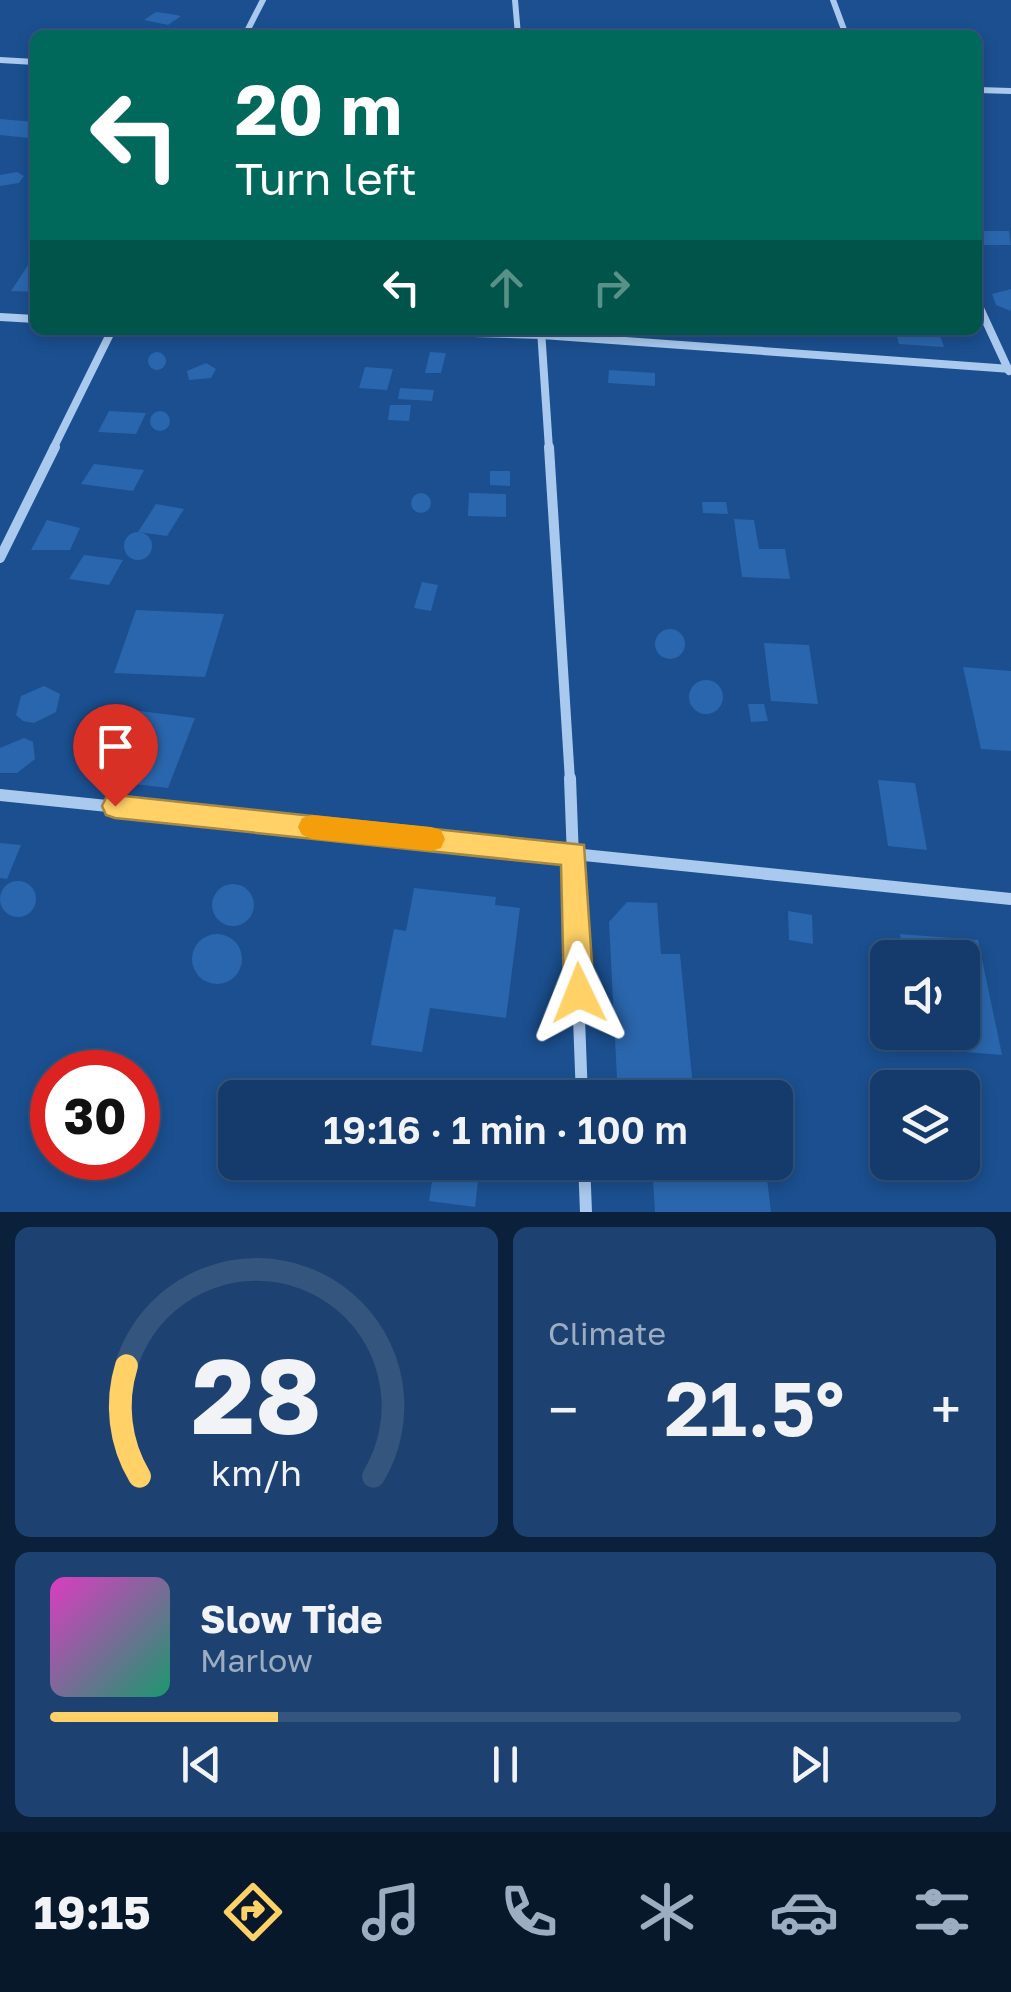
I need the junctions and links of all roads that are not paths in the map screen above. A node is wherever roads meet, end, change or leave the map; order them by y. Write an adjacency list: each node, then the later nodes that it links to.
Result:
1 (263, 0): 4 (street)
2 (516, 0): 5 (street)
3 (833, 0): 6 (street)
4 (248, 30)
5 (518, 30)
6 (844, 30)
7 (0, 60): 8 (street)
8 (30, 62)
9 (982, 90): 10 (street)
10 (1011, 90)
11 (982, 312): 17 (street)
12 (0, 317): 13 (street)
13 (30, 319)
14 (110, 335): 18 (street)
15 (541, 335): 20 (street)
16 (577, 335): 17 (street)
17 (1010, 371)
18 (0, 558)
19 (0, 794): 20 (street)
20 (575, 854): 21 (street); 22 (street)
21 (1011, 898)
22 (581, 1080)
23 (585, 1180): 24 (street)
24 (586, 1212)

